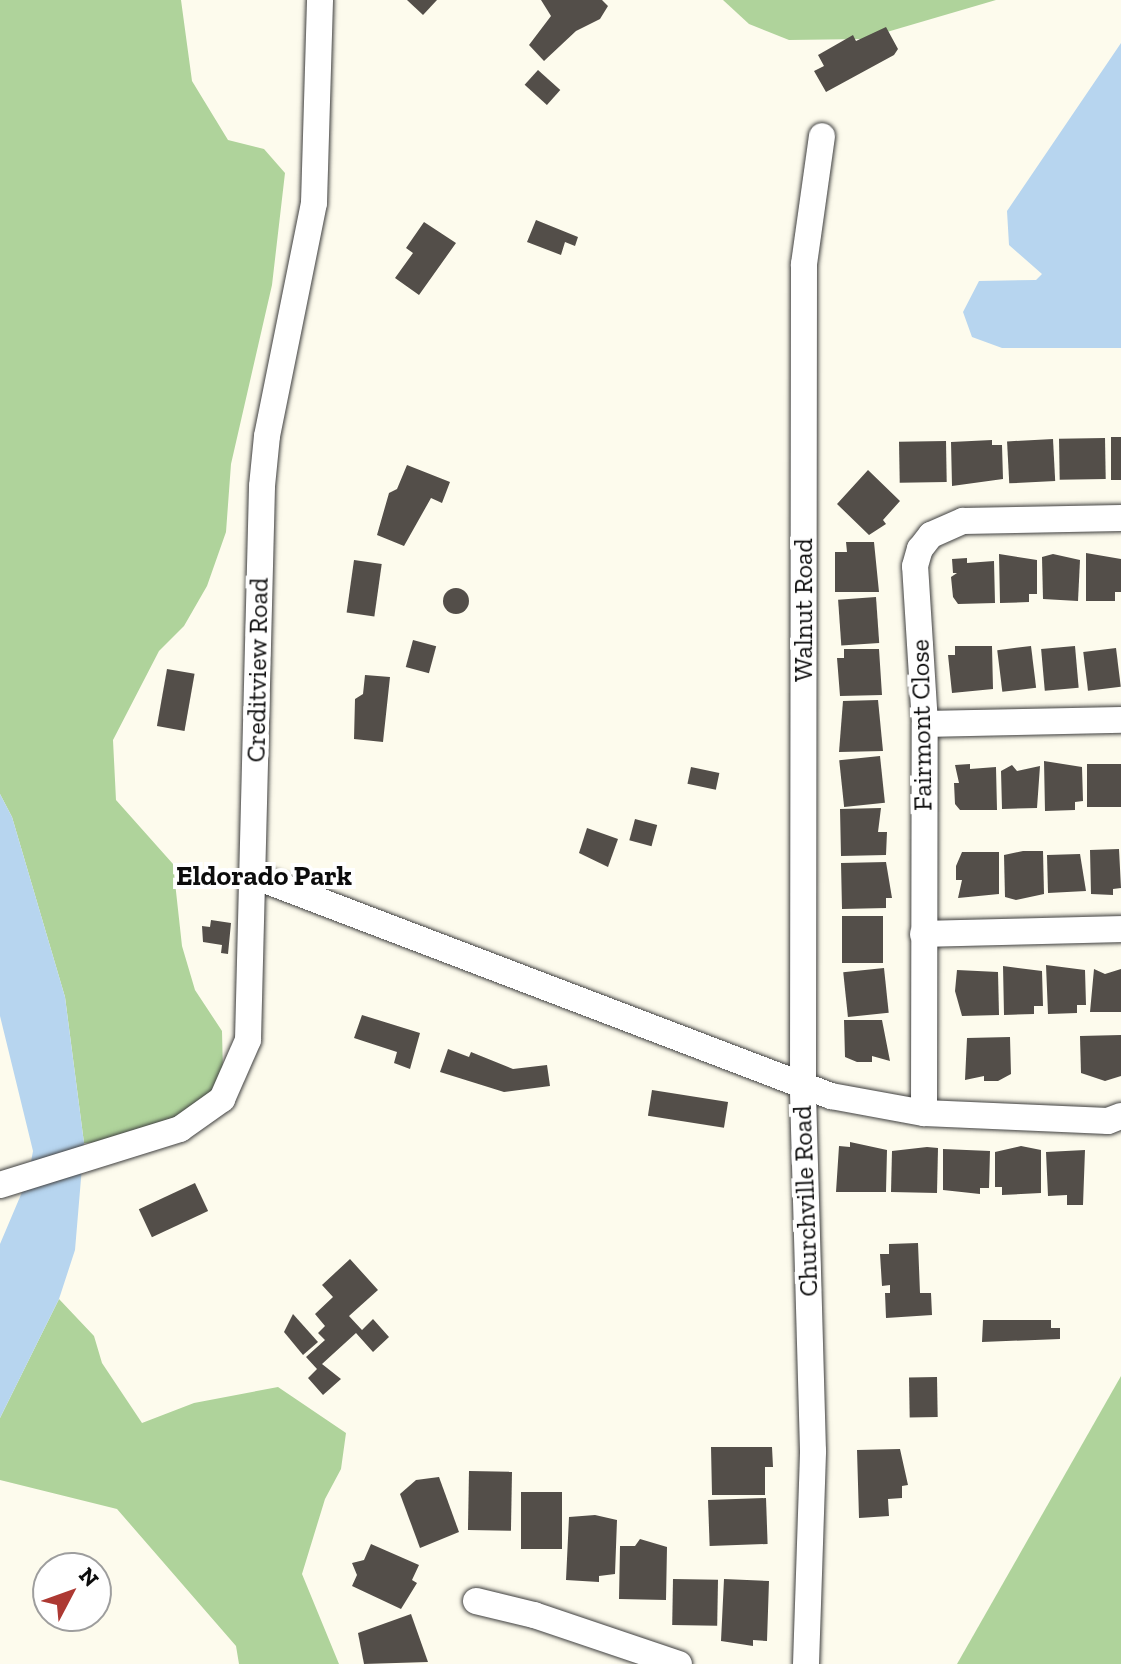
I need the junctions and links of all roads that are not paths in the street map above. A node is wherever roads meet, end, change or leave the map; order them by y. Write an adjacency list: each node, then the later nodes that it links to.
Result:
1 (320, 0): 6 (street, Creditview Road)
2 (822, 136): 9 (street, Walnut Road)
3 (1121, 518): 5 (street, Fairmont Close)
4 (1121, 720): 5 (street)
5 (925, 724): 8 (street, Fairmont Close)
6 (254, 876): 9 (street, Churchville Road); 12 (street, Creditview Road)
7 (1121, 929): 8 (street)
8 (923, 934): 10 (street, Fairmont Close)
9 (803, 1085): 10 (street); 15 (street, Churchville Road)
10 (924, 1113): 11 (street)
11 (1121, 1116)
12 (0, 1185)
13 (476, 1601): 14 (street)
14 (679, 1664)
15 (806, 1664)

